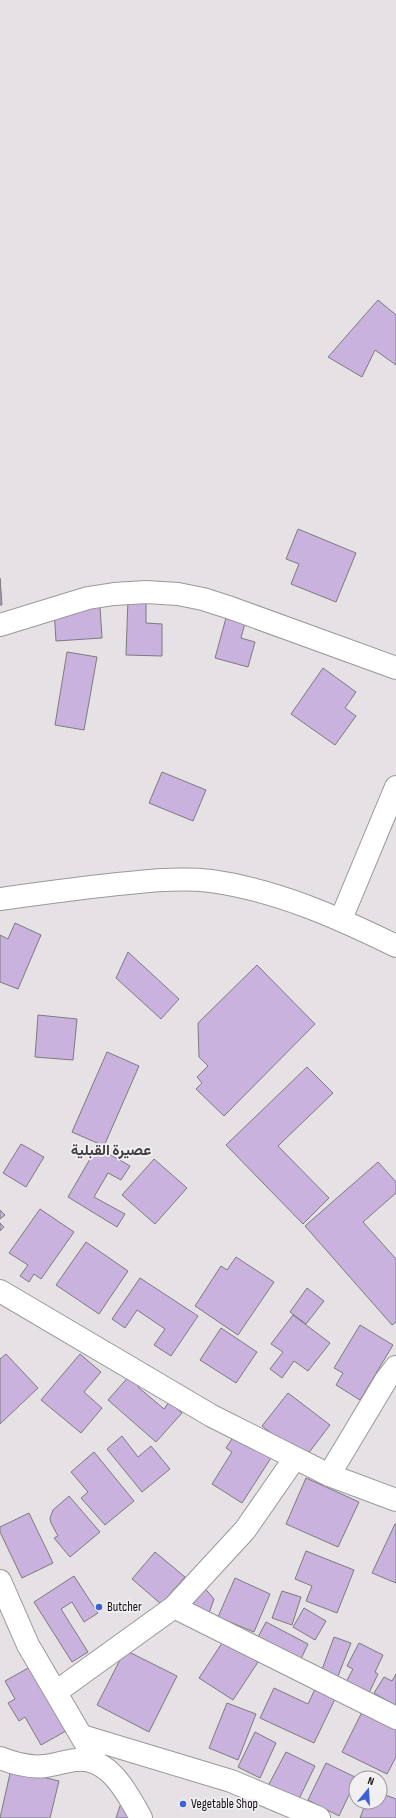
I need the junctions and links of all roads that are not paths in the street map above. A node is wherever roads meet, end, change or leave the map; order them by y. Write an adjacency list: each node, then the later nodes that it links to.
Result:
1 (0, 625): 2 (street)
2 (396, 668)
3 (396, 787): 5 (street)
4 (0, 899): 5 (street)
5 (341, 919): 6 (street)
6 (396, 946)
7 (0, 1291): 9 (street)
8 (396, 1367): 10 (street)
9 (295, 1458): 10 (street); 13 (street)
10 (329, 1476): 11 (street)
11 (396, 1500)
12 (0, 1580): 14 (street)
13 (174, 1607): 14 (street); 15 (street)
14 (56, 1692): 16 (street)
15 (396, 1718)
16 (82, 1736): 18 (street); 20 (street)
17 (0, 1758): 18 (street)
18 (97, 1763): 19 (street)
19 (141, 1818)
20 (319, 1818)

